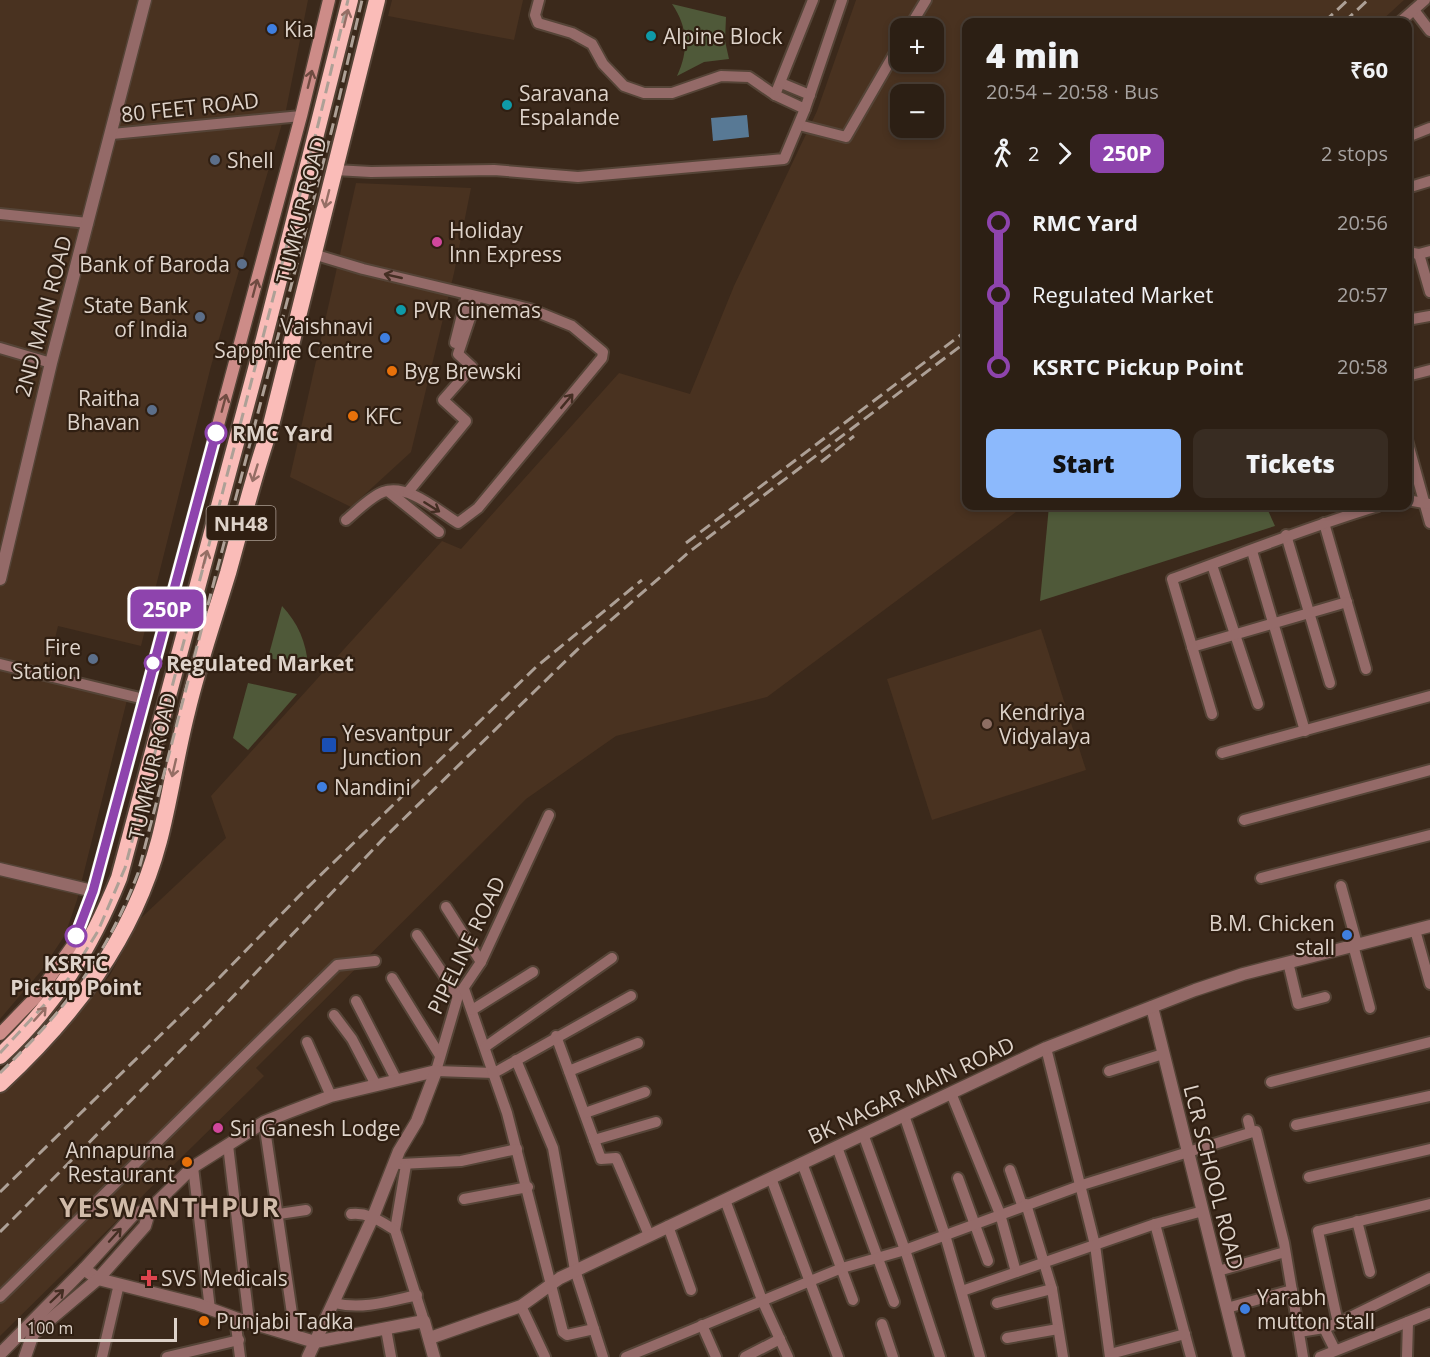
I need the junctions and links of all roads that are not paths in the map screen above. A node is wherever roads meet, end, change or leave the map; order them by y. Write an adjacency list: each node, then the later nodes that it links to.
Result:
1 (145, 0): 22 (street, 80 FEET ROAD)
2 (329, 0): 19 (main road, one-way to 2)
3 (350, 0): 82 (highway, TUMKUR ROAD / NH48, one-way to 3)
4 (377, 0): 24 (highway, TUMKUR ROAD / NH48)
5 (539, 0): 16 (street)
6 (813, 0): 15 (street)
7 (842, 0): 17 (street)
8 (926, 0): 11 (street)
9 (1425, 0): 10 (street)
10 (1413, 10): 12 (street); 13 (street)
11 (915, 18)
12 (1404, 18)
13 (1430, 31)
14 (890, 61): 20 (street)
15 (781, 83): 16 (street); 17 (street)
16 (775, 95): 18 (street)
17 (810, 95): 18 (street)
18 (805, 109): 20 (street)
19 (301, 116): 22 (street, 80 FEET ROAD); 64 (main road, one-way to 19)
20 (799, 125): 24 (street)
21 (1430, 128): 23 (street)
22 (112, 134): 28 (street, 2ND MAIN ROAD)
23 (1412, 136)
24 (335, 170): 30 (highway, TUMKUR ROAD / NH48, one-way to 30)
25 (1430, 181): 26 (street)
26 (1412, 186)
27 (0, 214): 28 (street)
28 (88, 223): 37 (street, 2ND MAIN ROAD)
29 (1425, 253): 31 (street)
30 (313, 254): 32 (street, one-way to 30); 115 (highway, TUMKUR ROAD / NH48, one-way to 115)
31 (1430, 292)
32 (472, 296): 35 (street); 42 (street); 42 (street, one-way to 32)
33 (1430, 316): 34 (street)
34 (1412, 319)
35 (455, 343)
36 (0, 348): 37 (street)
37 (51, 363): 51 (street, 2ND MAIN ROAD)
38 (1430, 370): 39 (street)
39 (1412, 375)
40 (1412, 456): 44 (street)
41 (388, 491): 42 (street); 46 (street); 49 (street)
42 (408, 492)
43 (1412, 501): 44 (street)
44 (1427, 503): 48 (street)
45 (1365, 510): 47 (street)
46 (346, 520)
47 (1323, 523): 50 (street); 55 (street)
48 (1430, 524)
49 (439, 532)
50 (1286, 535): 52 (street); 56 (street)
51 (4, 541): 54 (street, 2ND MAIN ROAD)
52 (1252, 551): 53 (street); 57 (street)
53 (1212, 565): 58 (street); 59 (street)
54 (0, 579)
55 (1347, 602): 56 (street); 61 (street)
56 (1310, 614): 57 (street); 62 (street)
57 (1274, 624): 58 (street); 67 (street)
58 (1235, 636): 59 (street); 65 (street)
59 (1192, 647): 66 (street)
60 (0, 664): 64 (street)
61 (1366, 669)
62 (1330, 682)
63 (1430, 696): 67 (street)
64 (144, 699): 76 (main road)
65 (1258, 704)
66 (1212, 714)
67 (1305, 731): 68 (street)
68 (1222, 753)
69 (1430, 770): 71 (street)
70 (549, 815): 85 (street, PIPELINE ROAD)
71 (1244, 820)
72 (1430, 835): 74 (street)
73 (0, 869): 76 (street)
74 (1261, 878)
75 (1341, 886): 81 (street)
76 (93, 891): 82 (main road)
77 (446, 907): 85 (street)
78 (1430, 926): 79 (street, BK NAGAR MAIN ROAD)
79 (1414, 930): 81 (street, BK NAGAR MAIN ROAD); 89 (street)
80 (417, 935): 90 (street)
81 (1355, 945): 86 (street, BK NAGAR MAIN ROAD); 95 (street)
82 (77, 951): 98 (main road); 107 (highway, TUMKUR ROAD / NH48, one-way to 82)
83 (612, 958): 103 (street)
84 (375, 961): 184 (street)
85 (481, 962): 90 (street, PIPELINE ROAD)
86 (1288, 962): 92 (street); 94 (street, BK NAGAR MAIN ROAD)
87 (532, 972): 96 (street)
88 (392, 978): 105 (street)
89 (1430, 984)
90 (461, 992): 96 (street); 105 (street, PIPELINE ROAD)
91 (631, 996): 99 (street)
92 (1325, 997)
93 (356, 1000): 113 (street)
94 (1152, 1007): 104 (street, BK NAGAR MAIN ROAD); 106 (street, LCR SCHOOL ROAD)
95 (1370, 1008)
96 (471, 1010): 103 (street)
97 (334, 1015): 116 (street)
98 (0, 1034)
99 (556, 1036): 108 (street); 110 (street)
100 (307, 1042): 119 (street)
101 (1430, 1042): 114 (street)
102 (638, 1043): 110 (street)
103 (485, 1047): 112 (street)
104 (1046, 1048): 118 (street, BK NAGAR MAIN ROAD); 142 (street)
105 (439, 1054): 109 (street, PIPELINE ROAD)
106 (1164, 1054): 111 (street); 134 (street, LCR SCHOOL ROAD)
107 (0, 1056)
108 (516, 1060): 112 (street); 170 (street)
109 (436, 1071): 112 (street); 113 (street); 136 (street, PIPELINE ROAD)
110 (569, 1071): 121 (street)
111 (1108, 1071)
112 (494, 1073): 132 (street)
113 (396, 1079): 116 (street)
114 (1270, 1082)
115 (0, 1084)
116 (376, 1085): 119 (street)
117 (645, 1092): 121 (street)
118 (951, 1093): 122 (street, BK NAGAR MAIN ROAD); 153 (street)
119 (331, 1096): 124 (street)
120 (1430, 1096): 126 (street)
121 (585, 1113): 129 (street)
122 (904, 1115): 128 (street, BK NAGAR MAIN ROAD); 161 (street)
123 (1248, 1120): 127 (street)
124 (264, 1122): 130 (street); 151 (street)
125 (656, 1122): 129 (street)
126 (1296, 1125)
127 (1251, 1132): 134 (street); 164 (street)
128 (863, 1134): 131 (street, BK NAGAR MAIN ROAD); 163 (street)
129 (594, 1140): 160 (street)
130 (228, 1145): 137 (street); 195 (street)
131 (837, 1147): 135 (street, BK NAGAR MAIN ROAD); 165 (street)
132 (517, 1149): 136 (street); 143 (street)
133 (1430, 1149): 139 (street)
134 (1188, 1153): 142 (street); 150 (street, LCR SCHOOL ROAD)
135 (802, 1163): 140 (street, BK NAGAR MAIN ROAD); 168 (street)
136 (400, 1164): 154 (street, PIPELINE ROAD); 159 (street)
137 (193, 1167): 148 (street); 192 (street)
138 (1010, 1170): 147 (street)
139 (1309, 1177)
140 (771, 1178): 145 (street, BK NAGAR MAIN ROAD); 176 (street)
141 (958, 1178): 156 (street)
142 (1082, 1185): 147 (street); 162 (street)
143 (528, 1187): 144 (street); 177 (street)
144 (464, 1199)
145 (725, 1200): 158 (street, BK NAGAR MAIN ROAD); 185 (street)
146 (1430, 1203): 155 (street)
147 (1024, 1204): 153 (street); 167 (street)
148 (150, 1209): 169 (street, one-way to 148); 175 (street)
149 (306, 1209): 151 (street)
150 (1203, 1211): 157 (street); 171 (street, LCR SCHOOL ROAD)
151 (279, 1214): 206 (street)
152 (351, 1214): 154 (street)
153 (1000, 1214): 156 (street); 172 (street)
154 (372, 1217): 159 (street); 188 (street, PIPELINE ROAD)
155 (1357, 1221): 173 (street); 198 (street)
156 (975, 1224): 161 (street); 166 (street)
157 (1155, 1224): 162 (street); 207 (street)
158 (668, 1226): 160 (street, BK NAGAR MAIN ROAD); 180 (street)
159 (395, 1230): 183 (street)
160 (649, 1235): 170 (street, BK NAGAR MAIN ROAD)
161 (945, 1235): 163 (street); 182 (street)
162 (1095, 1245): 167 (street); 218 (street)
163 (905, 1250): 165 (street); 232 (street)
164 (1285, 1252): 171 (street); 181 (street)
165 (878, 1257): 168 (street); 187 (street)
166 (988, 1261)
167 (1044, 1262): 172 (street); 179 (street)
168 (842, 1268): 176 (street); 186 (street)
169 (84, 1269): 175 (street); 214 (street, one-way to 169)
170 (575, 1270): 177 (street, BK NAGAR MAIN ROAD); 203 (street)
171 (1218, 1270): 191 (street, LCR SCHOOL ROAD)
172 (1016, 1272): 182 (street)
173 (1370, 1272)
174 (1430, 1278): 198 (street)
175 (98, 1279): 178 (street); 214 (street)
176 (809, 1281): 185 (street); 230 (street)
177 (551, 1283): 190 (street, BK NAGAR MAIN ROAD); 203 (street)
178 (119, 1284): 192 (street); 219 (street)
179 (1052, 1289): 189 (street); 204 (street)
180 (691, 1290)
181 (1292, 1290): 191 (street); 205 (street)
182 (962, 1291): 233 (street)
183 (417, 1295): 188 (street); 196 (street)
184 (0, 1297)
185 (762, 1300): 200 (street); 210 (street)
186 (853, 1300)
187 (894, 1302)
188 (334, 1303): 212 (street, PIPELINE ROAD)
189 (996, 1303)
190 (521, 1306): 208 (street, BK NAGAR MAIN ROAD); 224 (street)
191 (1227, 1308): 236 (street, LCR SCHOOL ROAD)
192 (210, 1309): 194 (street)
193 (1430, 1314): 197 (street)
194 (235, 1318): 195 (street); 211 (street)
195 (249, 1321): 206 (street)
196 (424, 1321): 202 (street); 208 (street)
197 (1408, 1322): 215 (street); 239 (street)
198 (1338, 1323): 201 (street)
199 (882, 1324): 231 (street)
200 (702, 1325): 226 (street); 227 (street)
201 (1324, 1328): 205 (street); 215 (street)
202 (386, 1329): 212 (street); 222 (street)
203 (594, 1329): 225 (street)
204 (1058, 1329): 209 (street); 234 (street)
205 (1299, 1332): 237 (street)
206 (295, 1334): 212 (street)
207 (1185, 1334): 218 (street); 235 (street)
208 (430, 1338): 223 (street)
209 (1007, 1338)
210 (780, 1339): 228 (street); 229 (street)
211 (239, 1340): 217 (street); 220 (street)
212 (315, 1342): 221 (street, PIPELINE ROAD)
213 (0, 1346): 214 (street)
214 (18, 1350): 216 (street)
215 (1335, 1350): 238 (street)
216 (0, 1354)
217 (238, 1356)
218 (1110, 1356)
219 (102, 1357)
220 (167, 1357)
221 (308, 1357)
222 (392, 1357)
223 (434, 1357)
224 (545, 1357)
225 (603, 1357)
226 (627, 1357)
227 (716, 1357)
228 (745, 1357)
229 (788, 1357)
230 (838, 1357)
231 (893, 1357)
232 (940, 1357)
233 (980, 1357)
234 (1063, 1357)
235 (1191, 1357)
236 (1239, 1357)
237 (1303, 1357)
238 (1320, 1357)
239 (1407, 1357)

